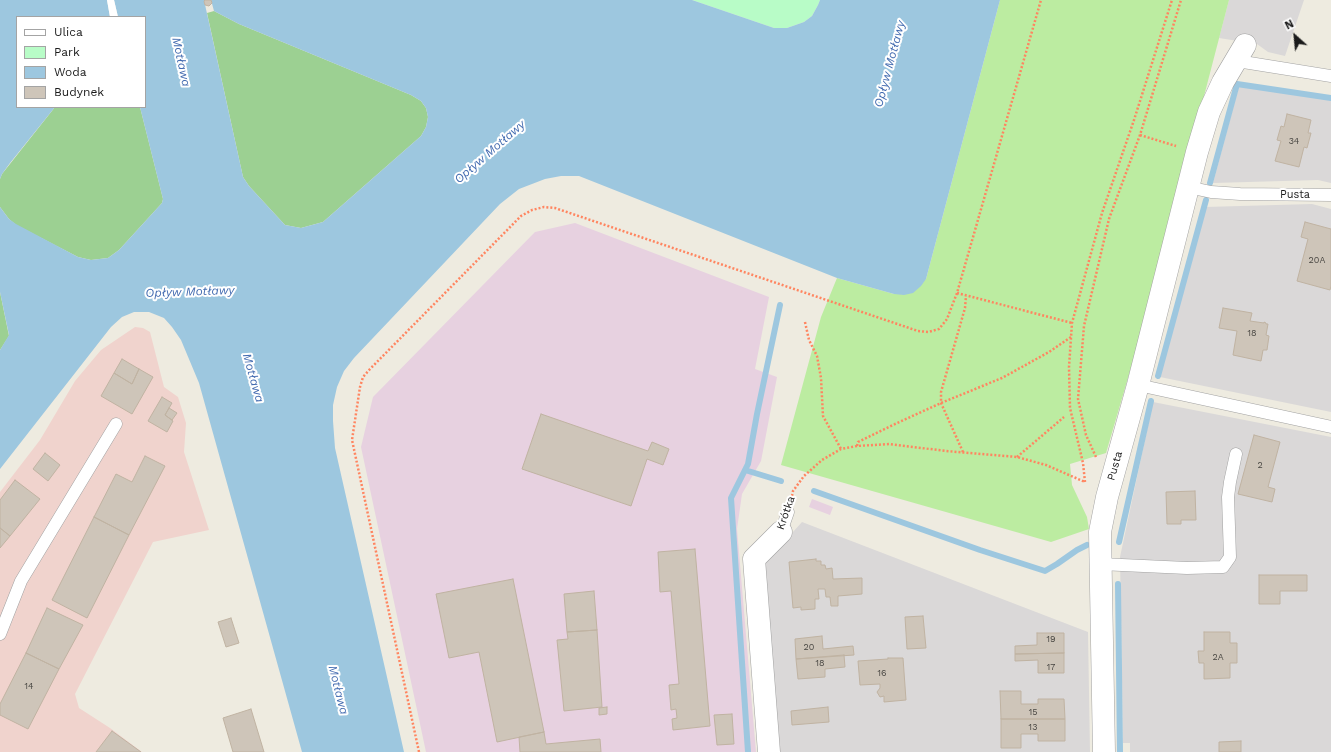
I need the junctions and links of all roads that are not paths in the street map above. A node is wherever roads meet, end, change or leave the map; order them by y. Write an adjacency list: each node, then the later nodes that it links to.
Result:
1 (1241, 53): 2 (lane, Pusta); 3 (street, Pusta)
2 (1331, 76)
3 (1188, 187): 4 (lane, Pusta); 5 (street, Pusta)
4 (1331, 195)
5 (1138, 385): 7 (lane); 11 (street, Pusta)
6 (116, 424): 12 (lane)
7 (1331, 427)
8 (1236, 454): 11 (lane)
9 (788, 512): 10 (lane, Krótka)
10 (781, 532): 13 (street, Krótka)
11 (1100, 564): 14 (street, Pusta)
12 (0, 634)
13 (769, 752)
14 (1104, 752)

